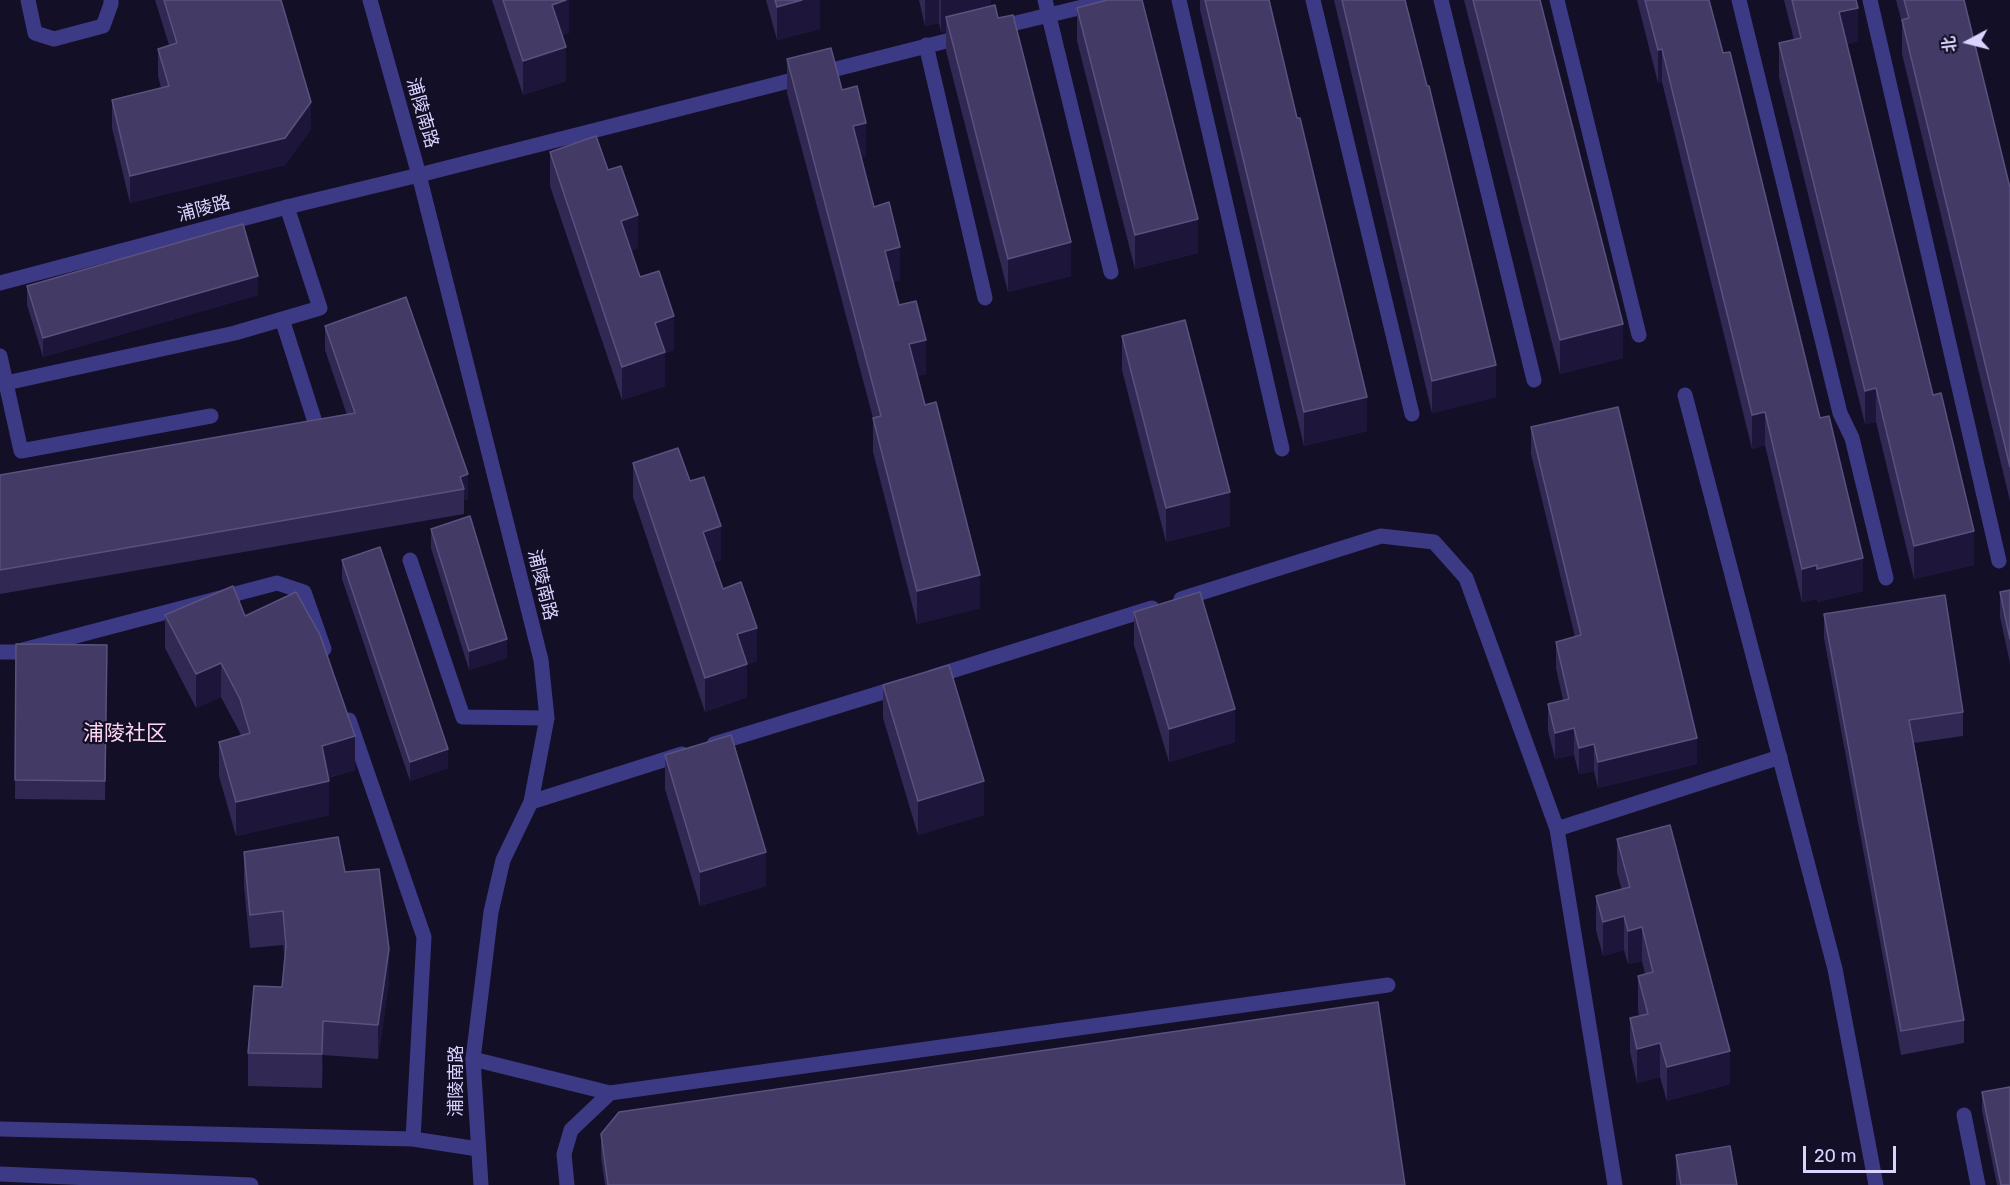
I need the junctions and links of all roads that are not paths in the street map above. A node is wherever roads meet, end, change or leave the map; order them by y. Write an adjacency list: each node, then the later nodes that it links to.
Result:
1 (28, 0): 2 (street)
2 (111, 0)
3 (370, 0): 13 (street, 浦陵南路)
4 (1112, 0): 11 (street, 浦陵路)
5 (1179, 0): 27 (street)
6 (1313, 0): 24 (street)
7 (1441, 0): 21 (street)
8 (1557, 0): 19 (street)
9 (1739, 0): 30 (street)
10 (1870, 0): 29 (street)
11 (1047, 8): 12 (street, 浦陵路); 15 (street)
12 (926, 45): 13 (street, 浦陵路); 17 (street)
13 (419, 175): 14 (street, 浦陵路); 34 (street, 浦陵南路)
14 (287, 207): 16 (street, 浦陵路); 18 (street)
15 (1111, 272)
16 (0, 283)
17 (985, 298)
18 (282, 319): 22 (street); 26 (street)
19 (1639, 335)
20 (0, 356): 22 (street)
21 (1534, 380)
22 (6, 383): 25 (street)
23 (1685, 395): 35 (street)
24 (1412, 414)
25 (212, 416)
26 (314, 419)
27 (1282, 449)
28 (410, 560): 34 (street)
29 (1999, 561)
30 (1886, 578)
31 (0, 652): 32 (street)
32 (328, 659)
33 (343, 703): 43 (street)
34 (547, 718): 36 (street, 浦陵南路)
35 (1780, 757): 37 (street); 50 (street)
36 (531, 802): 37 (street); 39 (street, 浦陵南路)
37 (1557, 829): 49 (street)
38 (1388, 985): 40 (street)
39 (473, 1059): 40 (street); 44 (street, 浦陵南路)
40 (610, 1093): 48 (street)
41 (1964, 1115): 51 (street)
42 (0, 1129): 43 (street)
43 (413, 1139): 44 (street)
44 (478, 1149): 47 (street, 浦陵南路)
45 (0, 1174): 46 (street)
46 (251, 1185)
47 (481, 1185)
48 (567, 1185)
49 (1615, 1185)
50 (1875, 1185)
51 (1978, 1185)

